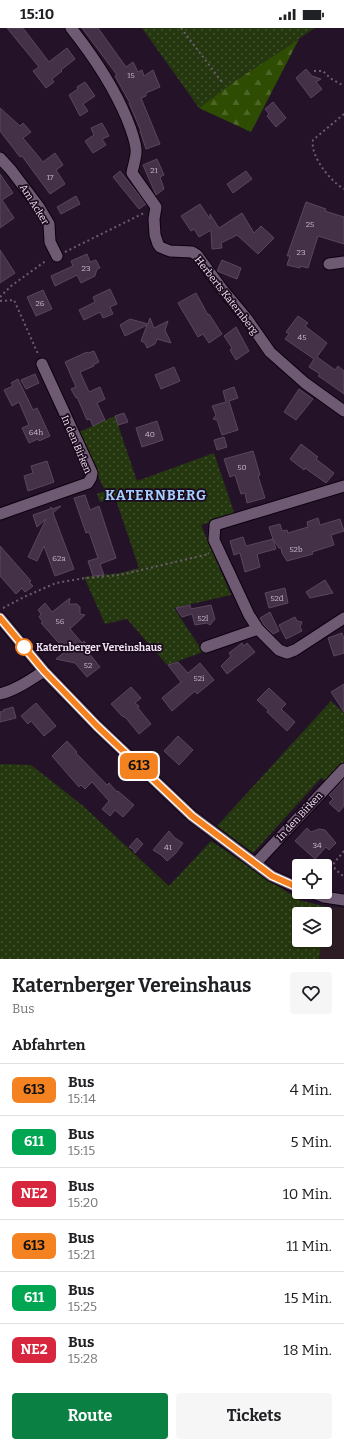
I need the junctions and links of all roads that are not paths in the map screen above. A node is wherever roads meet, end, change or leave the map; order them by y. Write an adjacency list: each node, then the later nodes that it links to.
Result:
1 (71, 28): 7 (street, Herberts Katernberg)
2 (0, 158): 3 (street, Am Acker)
3 (57, 256)
4 (344, 262): 5 (street)
5 (330, 264)
6 (42, 364): 9 (street, In den Birken)
7 (344, 411)
8 (344, 486): 12 (street)
9 (0, 514)
10 (0, 618): 14 (street)
11 (344, 618): 12 (street)
12 (258, 629): 13 (street)
13 (206, 648)
14 (44, 671): 15 (street); 17 (street)
15 (0, 694)
16 (344, 769): 17 (street, In den Birken)
17 (255, 864): 18 (street)
18 (292, 885)
19 (332, 898): 20 (street)
20 (344, 900)

